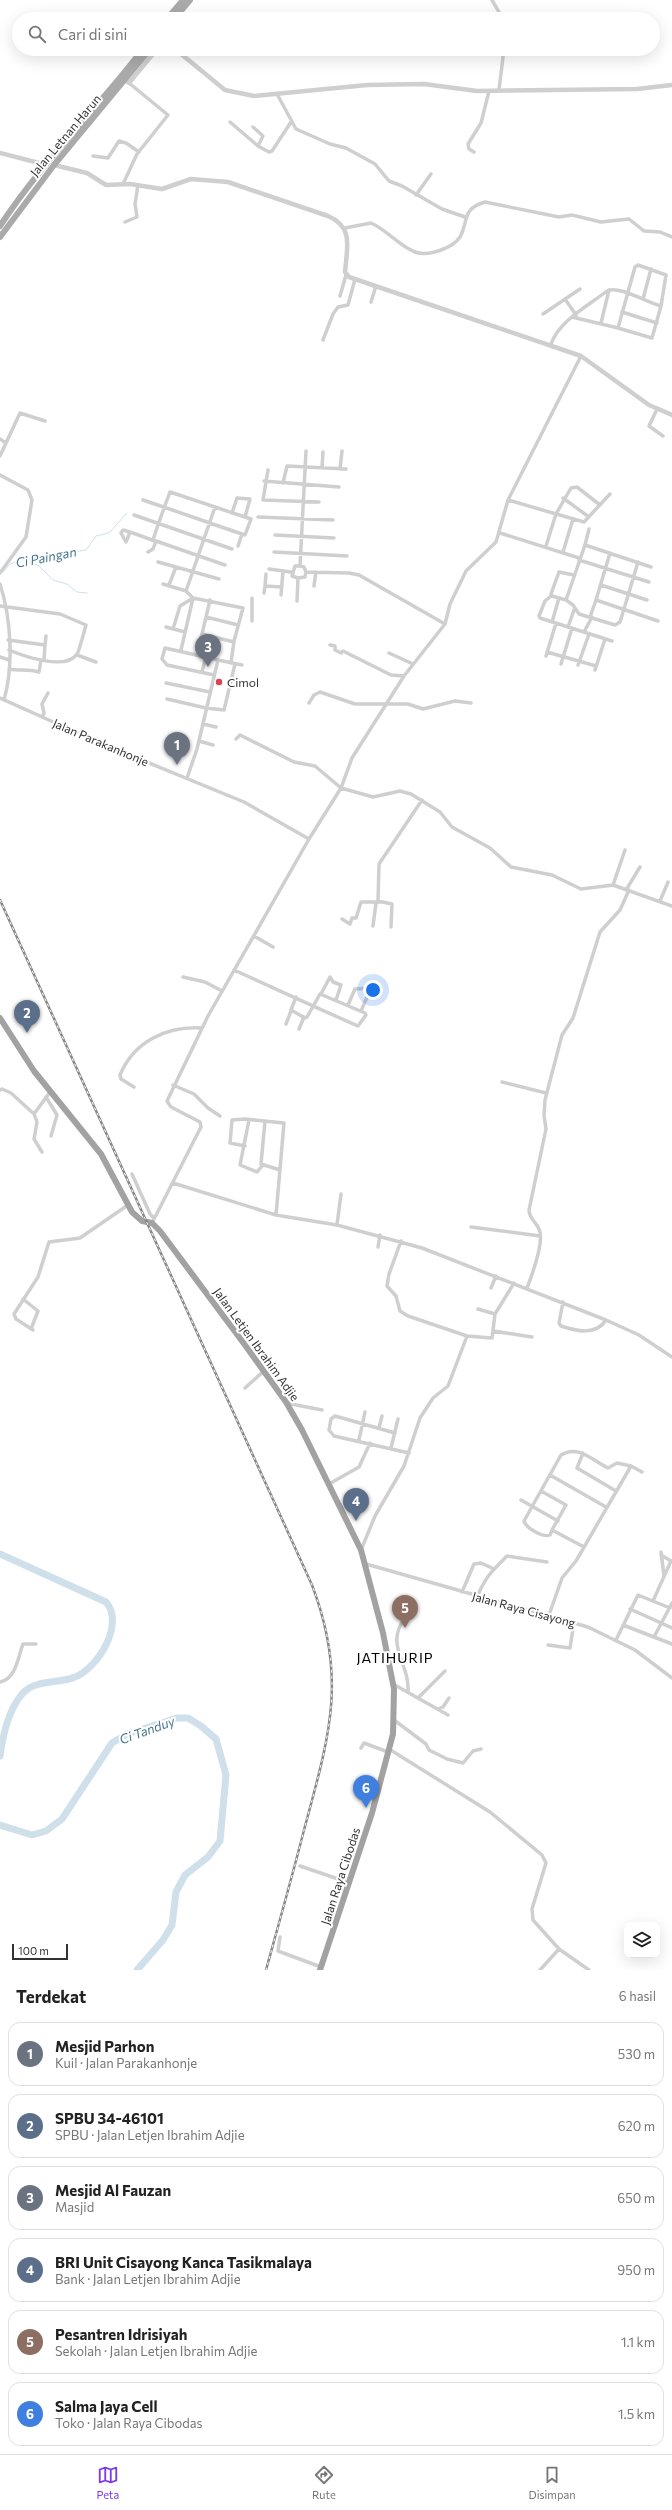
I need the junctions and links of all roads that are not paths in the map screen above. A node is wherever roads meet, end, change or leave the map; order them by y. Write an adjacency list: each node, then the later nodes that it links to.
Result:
1 (183, 0): 4 (main road)
2 (190, 0): 5 (main road)
3 (492, 0): 6 (street)
4 (173, 12)
5 (180, 12)
6 (499, 12)
7 (139, 56): 12 (main road, Jalan Letnan Harun)
8 (144, 56): 12 (main road, Jalan Letnan Harun)
9 (150, 56): 12 (street)
10 (184, 56): 16 (street)
11 (503, 56): 14 (street)
12 (125, 80): 21 (street); 25 (main road, Jalan Letnan Harun)
13 (672, 84): 14 (street)
14 (499, 90): 15 (street)
15 (489, 91): 16 (street); 22 (street)
16 (277, 94): 18 (street)
17 (230, 122): 20 (street)
18 (291, 122): 20 (street); 29 (street)
19 (254, 127): 20 (street)
20 (258, 146)
21 (139, 152): 24 (street); 27 (street)
22 (474, 152)
23 (0, 153): 25 (street)
24 (93, 156)
25 (50, 165): 27 (street); 33 (main road, Jalan Letnan Harun)
26 (431, 174): 29 (street)
27 (123, 184): 28 (street)
28 (138, 185): 31 (street); 32 (street)
29 (416, 194): 30 (street)
30 (465, 217): 32 (street); 34 (street)
31 (125, 222)
32 (345, 228): 36 (street)
33 (1, 231)
34 (672, 237)
35 (651, 269): 41 (street); 45 (street); 48 (street)
36 (346, 275): 37 (street); 42 (street)
37 (355, 279): 38 (street); 56 (street)
38 (376, 286): 47 (street); 57 (street)
39 (580, 289): 44 (street)
40 (609, 290): 41 (street); 43 (street); 46 (street)
41 (626, 294): 45 (street); 49 (street)
42 (340, 296)
43 (600, 297): 46 (street); 51 (street)
44 (565, 299): 50 (street); 51 (street)
45 (643, 299): 48 (street)
46 (606, 301): 53 (street)
47 (371, 302)
48 (661, 306): 54 (street)
49 (622, 312): 54 (street); 55 (street)
50 (543, 314)
51 (576, 315): 52 (street)
52 (572, 318): 53 (street); 57 (street)
53 (600, 323): 55 (street)
54 (657, 323): 55 (street)
55 (618, 328)
56 (323, 340)
57 (551, 344): 58 (street)
58 (581, 356): 59 (street); 82 (street)
59 (657, 410): 60 (street); 62 (street)
60 (672, 415)
61 (45, 421): 64 (street)
62 (663, 436)
63 (0, 439): 64 (street)
64 (6, 444): 68 (street)
65 (306, 451): 69 (street)
66 (323, 452): 70 (street)
67 (342, 452): 71 (street)
68 (0, 456)
69 (305, 468): 70 (street); 76 (street); 77 (street)
70 (322, 468): 71 (street)
71 (340, 469): 72 (street)
72 (346, 469)
73 (268, 470): 75 (street)
74 (0, 475): 129 (street)
75 (264, 481): 76 (street); 83 (street)
76 (283, 483): 77 (street)
77 (303, 484): 78 (street); 83 (street)
78 (339, 487)
79 (610, 494): 85 (street)
80 (563, 498): 85 (street); 89 (street); 93 (street)
81 (143, 500): 86 (street)
82 (508, 500): 89 (street); 101 (street)
83 (303, 501): 84 (street); 94 (street)
84 (319, 502)
85 (600, 504): 93 (street)
86 (164, 507): 87 (street); 97 (street); 98 (street)
87 (215, 507): 88 (street); 97 (street)
88 (232, 513): 91 (street); 91 (street)
89 (556, 514): 96 (street); 110 (street)
90 (134, 515): 98 (street)
91 (245, 517): 102 (street)
92 (258, 517): 94 (street)
93 (589, 517): 96 (street)
94 (302, 518): 95 (street); 104 (street)
95 (333, 520)
96 (573, 520): 114 (street)
97 (209, 522): 102 (street); 106 (street)
98 (158, 524): 106 (street); 107 (street)
99 (589, 529): 108 (street)
100 (130, 532): 107 (street)
101 (500, 533): 110 (street); 171 (street)
102 (242, 534): 109 (street)
103 (275, 535): 104 (street)
104 (301, 536): 105 (street); 115 (street)
105 (334, 538)
106 (203, 539): 111 (street); 117 (street)
107 (154, 541): 112 (street); 117 (street)
108 (585, 545): 116 (street); 119 (street)
109 (238, 546)
110 (546, 546): 114 (street)
111 (232, 550)
112 (148, 552)
113 (274, 552): 115 (street)
114 (563, 552): 119 (street)
115 (300, 553): 118 (street); 123 (street)
116 (610, 553): 121 (street); 127 (street)
117 (197, 556): 122 (street); 130 (street)
118 (346, 556)
119 (579, 559): 127 (street); 135 (street)
120 (158, 562): 124 (street)
121 (638, 562): 125 (street); 136 (street)
122 (225, 565)
123 (300, 566): 131 (street); 132 (street)
124 (176, 567): 130 (street); 143 (street)
125 (651, 567)
126 (269, 569): 128 (street)
127 (606, 569): 136 (street); 142 (street)
128 (283, 571): 131 (street); 146 (street)
129 (0, 572)
130 (192, 572): 138 (street); 147 (street)
131 (292, 572): 137 (street)
132 (306, 572): 133 (street); 137 (street)
133 (316, 572): 145 (street); 171 (street)
134 (266, 574): 144 (street)
135 (574, 575): 151 (street); 156 (street)
136 (633, 577): 139 (street); 149 (street)
137 (298, 578): 159 (street)
138 (219, 579)
139 (649, 582)
140 (0, 584): 161 (street)
141 (163, 584): 143 (street)
142 (601, 585): 149 (street); 157 (street)
143 (169, 586): 147 (street)
144 (265, 586): 146 (street); 148 (street)
145 (314, 586)
146 (282, 587): 150 (street)
147 (186, 591): 152 (street)
148 (264, 593)
149 (628, 594): 158 (street); 163 (street)
150 (281, 595)
151 (551, 596): 154 (street); 170 (street)
152 (193, 598): 155 (street); 175 (street); 176 (street)
153 (252, 598): 164 (street)
154 (559, 598): 156 (street); 170 (street)
155 (210, 600): 162 (street); 166 (street)
156 (566, 600): 165 (street)
157 (596, 600): 163 (street); 167 (street)
158 (647, 600)
159 (297, 601)
160 (0, 606): 161 (street)
161 (7, 607): 182 (street); 192 (street)
162 (243, 608): 164 (street); 172 (street)
163 (624, 609): 167 (street); 169 (street)
164 (252, 610): 168 (street)
165 (574, 610): 167 (street); 174 (street)
166 (206, 617): 172 (street); 178 (street)
167 (591, 617): 177 (street)
168 (252, 621)
169 (658, 621)
170 (554, 622): 174 (street); 190 (street)
171 (445, 624): 203 (street)
172 (238, 625): 184 (street)
173 (166, 627): 175 (street)
174 (570, 627): 177 (street); 196 (street)
175 (173, 629): 176 (street)
176 (185, 632): 189 (street)
177 (584, 632): 179 (street)
178 (202, 634): 184 (street); 185 (street)
179 (589, 634): 181 (street); 202 (street)
180 (46, 636): 186 (street)
181 (605, 639): 183 (street); 202 (street)
182 (8, 640): 186 (street); 188 (street)
183 (612, 641)
184 (234, 642): 201 (street)
185 (199, 643)
186 (45, 645): 198 (street)
187 (330, 645): 209 (street)
188 (9, 650): 197 (street); 198 (street)
189 (181, 650): 193 (street); 207 (street)
190 (547, 652): 194 (street); 196 (street)
191 (389, 653): 203 (street)
192 (77, 655): 198 (street); 200 (street)
193 (206, 656): 199 (street); 207 (street)
194 (546, 656)
195 (0, 657): 197 (street)
196 (563, 657): 202 (street); 204 (street)
197 (9, 660): 206 (street)
198 (42, 660): 206 (street)
199 (218, 660): 201 (street); 208 (street)
200 (96, 662)
201 (233, 663): 205 (street); 218 (street)
202 (579, 663)
203 (413, 664): 209 (street)
204 (561, 664)
205 (242, 665)
206 (9, 669): 213 (street)
207 (202, 672): 208 (street)
208 (214, 675): 212 (street)
209 (404, 676): 217 (street)
210 (166, 683): 212 (street)
211 (48, 692): 219 (street)
212 (210, 692): 218 (street)
213 (2, 699): 219 (street, Jalan Parakanhonje)
214 (167, 699): 218 (street)
215 (309, 703): 217 (street)
216 (471, 703): 217 (street)
217 (386, 705): 226 (street)
218 (206, 708): 220 (street)
219 (42, 717): 225 (street, Jalan Parakanhonje)
220 (202, 724): 221 (street); 223 (street)
221 (216, 727)
222 (237, 737): 226 (street)
223 (199, 741): 224 (street); 225 (street)
224 (213, 744)
225 (187, 778): 228 (street, Jalan Parakanhonje)
226 (341, 788): 227 (street); 228 (street)
227 (422, 800): 232 (street); 235 (street)
228 (309, 839): 240 (street)
229 (625, 850): 232 (street)
230 (640, 867): 233 (street)
231 (668, 882): 234 (street)
232 (613, 885): 233 (street)
233 (628, 890): 234 (street); 262 (street)
234 (660, 901): 236 (street)
235 (378, 903): 237 (street); 238 (street); 239 (street)
236 (672, 906)
237 (342, 919)
238 (373, 926)
239 (391, 927)
240 (254, 936): 241 (street); 242 (street)
241 (273, 947)
242 (234, 970): 244 (street); 246 (street)
243 (183, 977): 244 (street)
244 (222, 991): 255 (street)
245 (321, 994): 247 (street); 247 (street); 248 (street)
246 (296, 998): 248 (street); 250 (street)
247 (336, 1000): 249 (street)
248 (312, 1005): 251 (street); 252 (street)
249 (348, 1005): 251 (street); 251 (street)
250 (291, 1011): 252 (street); 254 (street)
251 (361, 1011)
252 (304, 1017): 256 (street)
253 (0, 1018): 261 (highway, Jalan Letjen Ibrahim Adjie)
254 (286, 1024)
255 (202, 1028): 258 (street); 259 (street)
256 (299, 1029)
257 (502, 1082): 262 (street)
258 (173, 1085): 265 (street); 274 (street)
259 (134, 1087)
260 (0, 1090): 264 (street)
261 (50, 1092): 263 (street); 276 (highway, Jalan Letjen Ibrahim Adjie)
262 (546, 1093): 282 (street)
263 (46, 1097): 264 (street); 268 (street)
264 (34, 1114): 270 (street)
265 (220, 1116)
266 (249, 1120): 267 (street); 269 (street); 269 (street)
267 (265, 1121): 271 (street); 272 (street)
268 (51, 1136)
269 (244, 1146): 271 (street)
270 (42, 1152)
271 (262, 1166): 272 (street)
272 (280, 1170): 277 (street)
273 (132, 1174): 278 (street)
274 (173, 1183): 277 (street); 278 (street)
275 (341, 1194): 279 (street)
276 (128, 1204): 278 (highway, Jalan Letjen Ibrahim Adjie); 289 (street)
277 (276, 1214): 279 (street)
278 (153, 1220): 298 (highway, Jalan Letjen Ibrahim Adjie)
279 (337, 1225): 281 (street)
280 (471, 1226): 282 (street)
281 (380, 1235): 283 (street); 284 (street)
282 (540, 1236): 288 (street)
283 (401, 1241): 285 (street); 295 (street)
284 (378, 1247)
285 (496, 1276): 286 (street); 287 (street)
286 (514, 1283): 288 (street); 292 (street)
287 (491, 1288)
288 (527, 1288): 290 (street)
289 (22, 1299): 289 (street)
290 (563, 1302): 293 (street); 293 (street)
291 (478, 1308): 292 (street)
292 (496, 1314): 294 (street)
293 (606, 1320): 297 (street)
294 (493, 1331): 295 (street); 296 (street)
295 (467, 1336): 311 (street)
296 (532, 1337)
297 (672, 1357)
298 (264, 1371): 299 (street); 300 (highway, Jalan Letjen Ibrahim Adjie)
299 (245, 1388)
300 (286, 1403): 301 (street); 316 (highway, Jalan Letjen Ibrahim Adjie)
301 (322, 1410)
302 (365, 1412): 305 (street)
303 (382, 1416): 306 (street)
304 (398, 1419): 307 (street)
305 (362, 1424): 306 (street); 308 (street); 308 (street)
306 (379, 1428): 307 (street)
307 (395, 1432): 310 (street)
308 (359, 1440): 309 (street)
309 (370, 1443): 310 (street); 316 (street)
310 (391, 1448): 311 (street)
311 (409, 1453): 325 (street)
312 (583, 1453): 313 (street); 315 (street); 318 (street)
313 (631, 1466): 314 (street); 318 (street)
314 (642, 1472)
315 (550, 1475): 317 (street); 321 (street)
316 (329, 1484): 325 (highway, Jalan Letjen Ibrahim Adjie)
317 (541, 1491): 320 (street); 322 (street)
318 (616, 1491): 321 (street)
319 (521, 1500): 320 (street)
320 (532, 1506): 322 (street); 323 (street)
321 (606, 1507): 324 (street)
322 (558, 1521): 323 (street)
323 (552, 1530): 324 (street)
324 (584, 1547): 336 (street)
325 (361, 1550): 327 (highway, Jalan Letjen Ibrahim Adjie)
326 (547, 1562): 328 (street)
327 (366, 1564): 330 (street, Jalan Raya Cisayong); 350 (highway, Jalan Letjen Ibrahim Adjie)
328 (494, 1569): 330 (street); 331 (street)
329 (664, 1577): 329 (street); 332 (street)
330 (462, 1592): 331 (street, Jalan Raya Cisayong)
331 (477, 1597): 336 (street, Jalan Raya Cisayong)
332 (653, 1601): 334 (street); 335 (street)
333 (672, 1603): 335 (street)
334 (630, 1609): 339 (street); 340 (street)
335 (670, 1610): 339 (street)
336 (549, 1615): 338 (street, Jalan Raya Cisayong)
337 (405, 1618): 351 (street)
338 (574, 1622): 343 (street, Jalan Raya Cisayong); 346 (street)
339 (662, 1623): 341 (street); 342 (street)
340 (623, 1625): 342 (street); 343 (street)
341 (672, 1628)
342 (654, 1637): 345 (street)
343 (616, 1640): 348 (street, Jalan Raya Cisayong)
344 (36, 1644): 349 (street)
345 (672, 1644)
346 (548, 1645)
347 (446, 1671): 352 (street)
348 (672, 1678)
349 (0, 1682)
350 (393, 1684): 351 (street); 356 (highway, Jalan Letjen Ibrahim Adjie)
351 (408, 1692): 352 (street)
352 (418, 1697): 354 (street)
353 (449, 1698): 354 (street)
354 (438, 1709): 355 (street)
355 (448, 1715)
356 (394, 1720): 357 (highway, Jalan Letjen Ibrahim Adjie); 359 (street)
357 (391, 1742): 360 (highway, Jalan Raya Cibodas)
358 (361, 1748): 360 (street)
359 (481, 1749)
360 (389, 1751): 362 (highway, Jalan Raya Cibodas); 364 (street)
361 (300, 1866): 362 (street)
362 (350, 1883): 365 (highway, Jalan Raya Cibodas)
363 (280, 1937): 365 (street)
364 (559, 1949): 366 (street); 367 (street)
365 (321, 1968)
366 (540, 1970)
367 (589, 1970)

